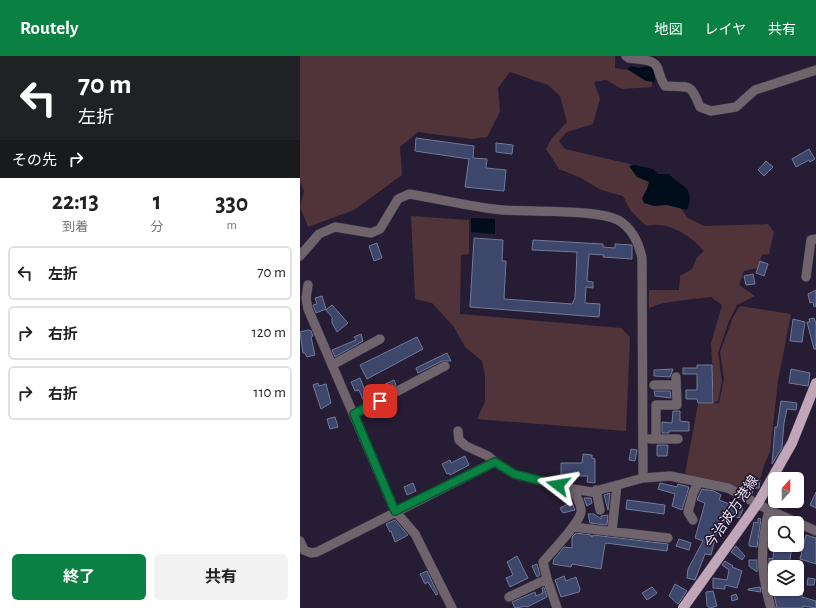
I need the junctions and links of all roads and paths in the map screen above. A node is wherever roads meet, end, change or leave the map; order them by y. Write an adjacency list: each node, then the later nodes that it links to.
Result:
1 (626, 56): 2 (street)
2 (816, 70)
3 (816, 239): 5 (street)
4 (300, 256): 14 (street)
5 (806, 277)
6 (308, 286): 8 (street)
7 (380, 340): 8 (street)
8 (332, 365): 12 (street)
9 (445, 366): 12 (street)
10 (816, 384): 23 (main road, 今治波方港線)
11 (654, 385): 15 (street)
12 (354, 414): 26 (street)
13 (458, 431): 17 (street)
14 (643, 439): 15 (street); 18 (street)
15 (656, 439): 16 (street)
16 (678, 440)
17 (495, 462): 21 (street); 26 (street)
18 (643, 478): 19 (street); 20 (street)
19 (699, 482): 23 (street); 27 (street)
20 (617, 485): 22 (street); 29 (street)
21 (573, 489): 22 (street); 28 (street)
22 (596, 490): 24 (street)
23 (758, 503): 25 (street); 37 (main road, 今治波方港線)
24 (600, 510)
25 (769, 510): 30 (street); 38 (street)
26 (395, 511): 32 (street); 35 (street)
27 (693, 520)
28 (573, 527): 29 (street); 33 (street)
29 (612, 531): 31 (street)
30 (816, 531)
31 (668, 538)
32 (300, 541)
33 (547, 579): 34 (street); 36 (street)
34 (509, 597)
35 (452, 608)
36 (557, 608)
37 (683, 608)
38 (771, 608)

